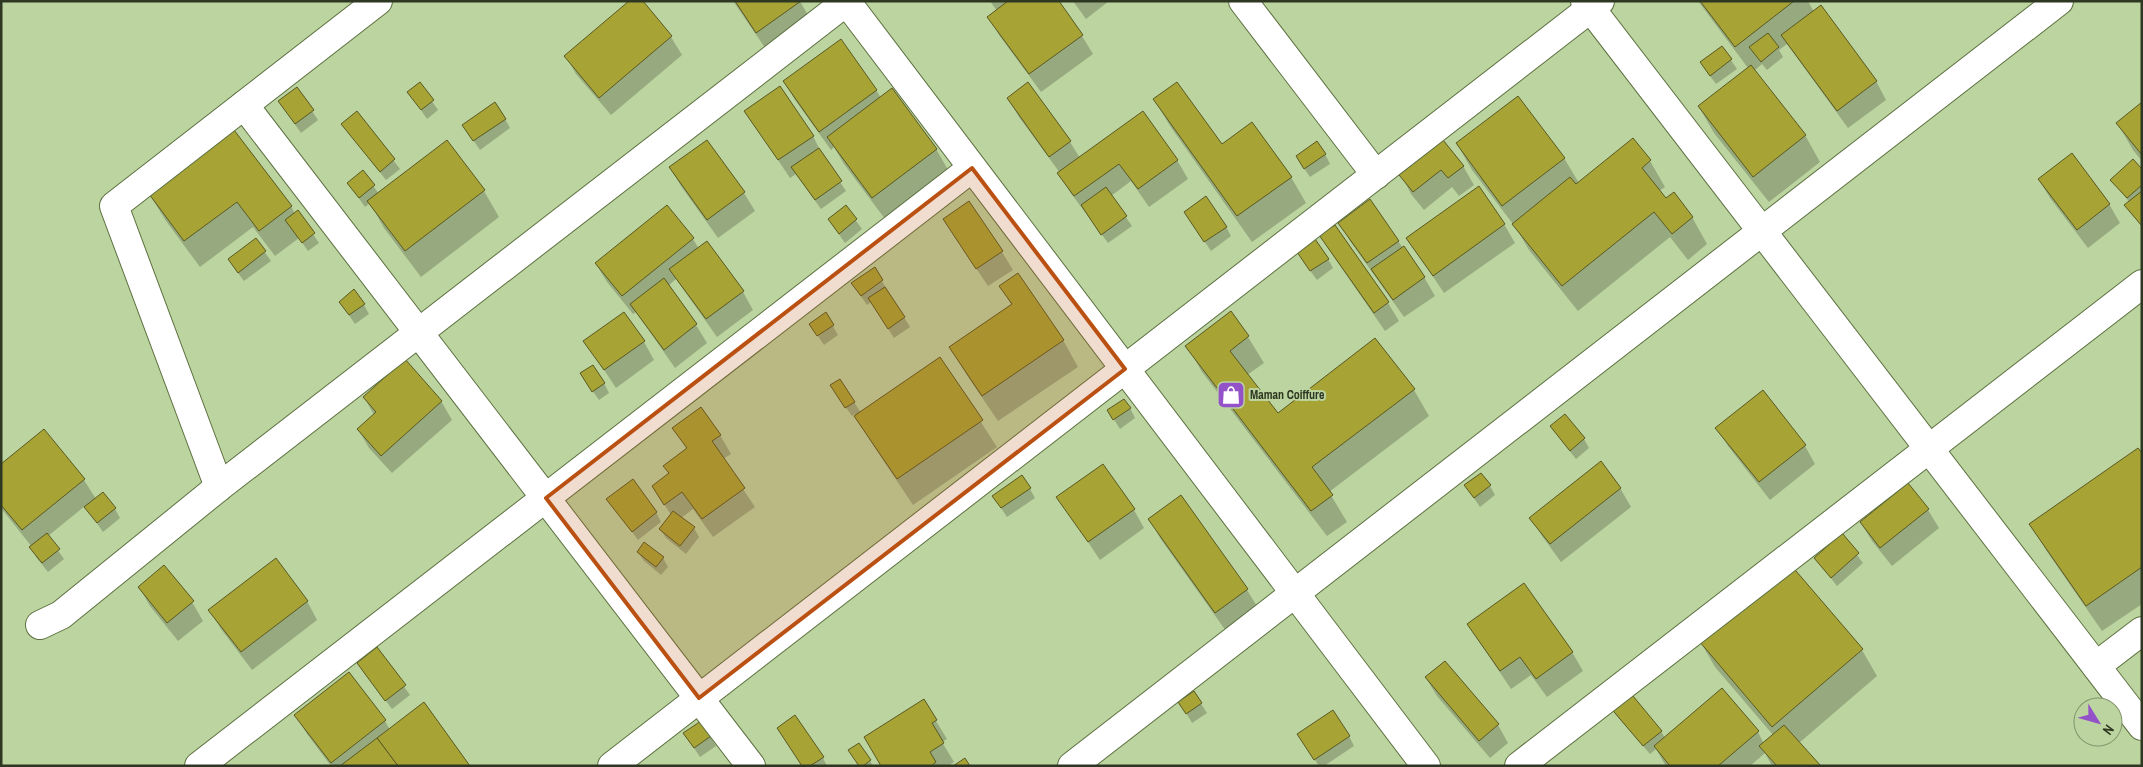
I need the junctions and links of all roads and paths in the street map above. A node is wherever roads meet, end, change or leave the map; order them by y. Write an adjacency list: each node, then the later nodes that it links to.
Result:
1 (378, 1): 6 (street)
2 (846, 1): 7 (street); 11 (street)
3 (1243, 1): 8 (street)
4 (2059, 1): 9 (street)
5 (1592, 4): 8 (street); 9 (street)
6 (244, 105): 11 (street); 14 (street)
7 (972, 168): 12 (street); 15 (street)
8 (1376, 175): 12 (street)
9 (1762, 232): 13 (street); 16 (street)
10 (2142, 284): 13 (street)
11 (418, 333): 14 (street); 15 (street)
12 (1125, 369): 16 (street); 20 (street)
13 (1929, 449): 19 (street); 27 (street)
14 (219, 486): 17 (street)
15 (546, 498): 20 (street); 22 (street)
16 (1295, 593): 25 (street); 26 (street)
17 (40, 625)
18 (2142, 631): 19 (street)
19 (2096, 666): 21 (street)
20 (699, 698): 23 (street); 24 (street)
21 (2142, 726)
22 (199, 766)
23 (612, 766)
24 (752, 766)
25 (1072, 766)
26 (1426, 766)
27 (1519, 766)

